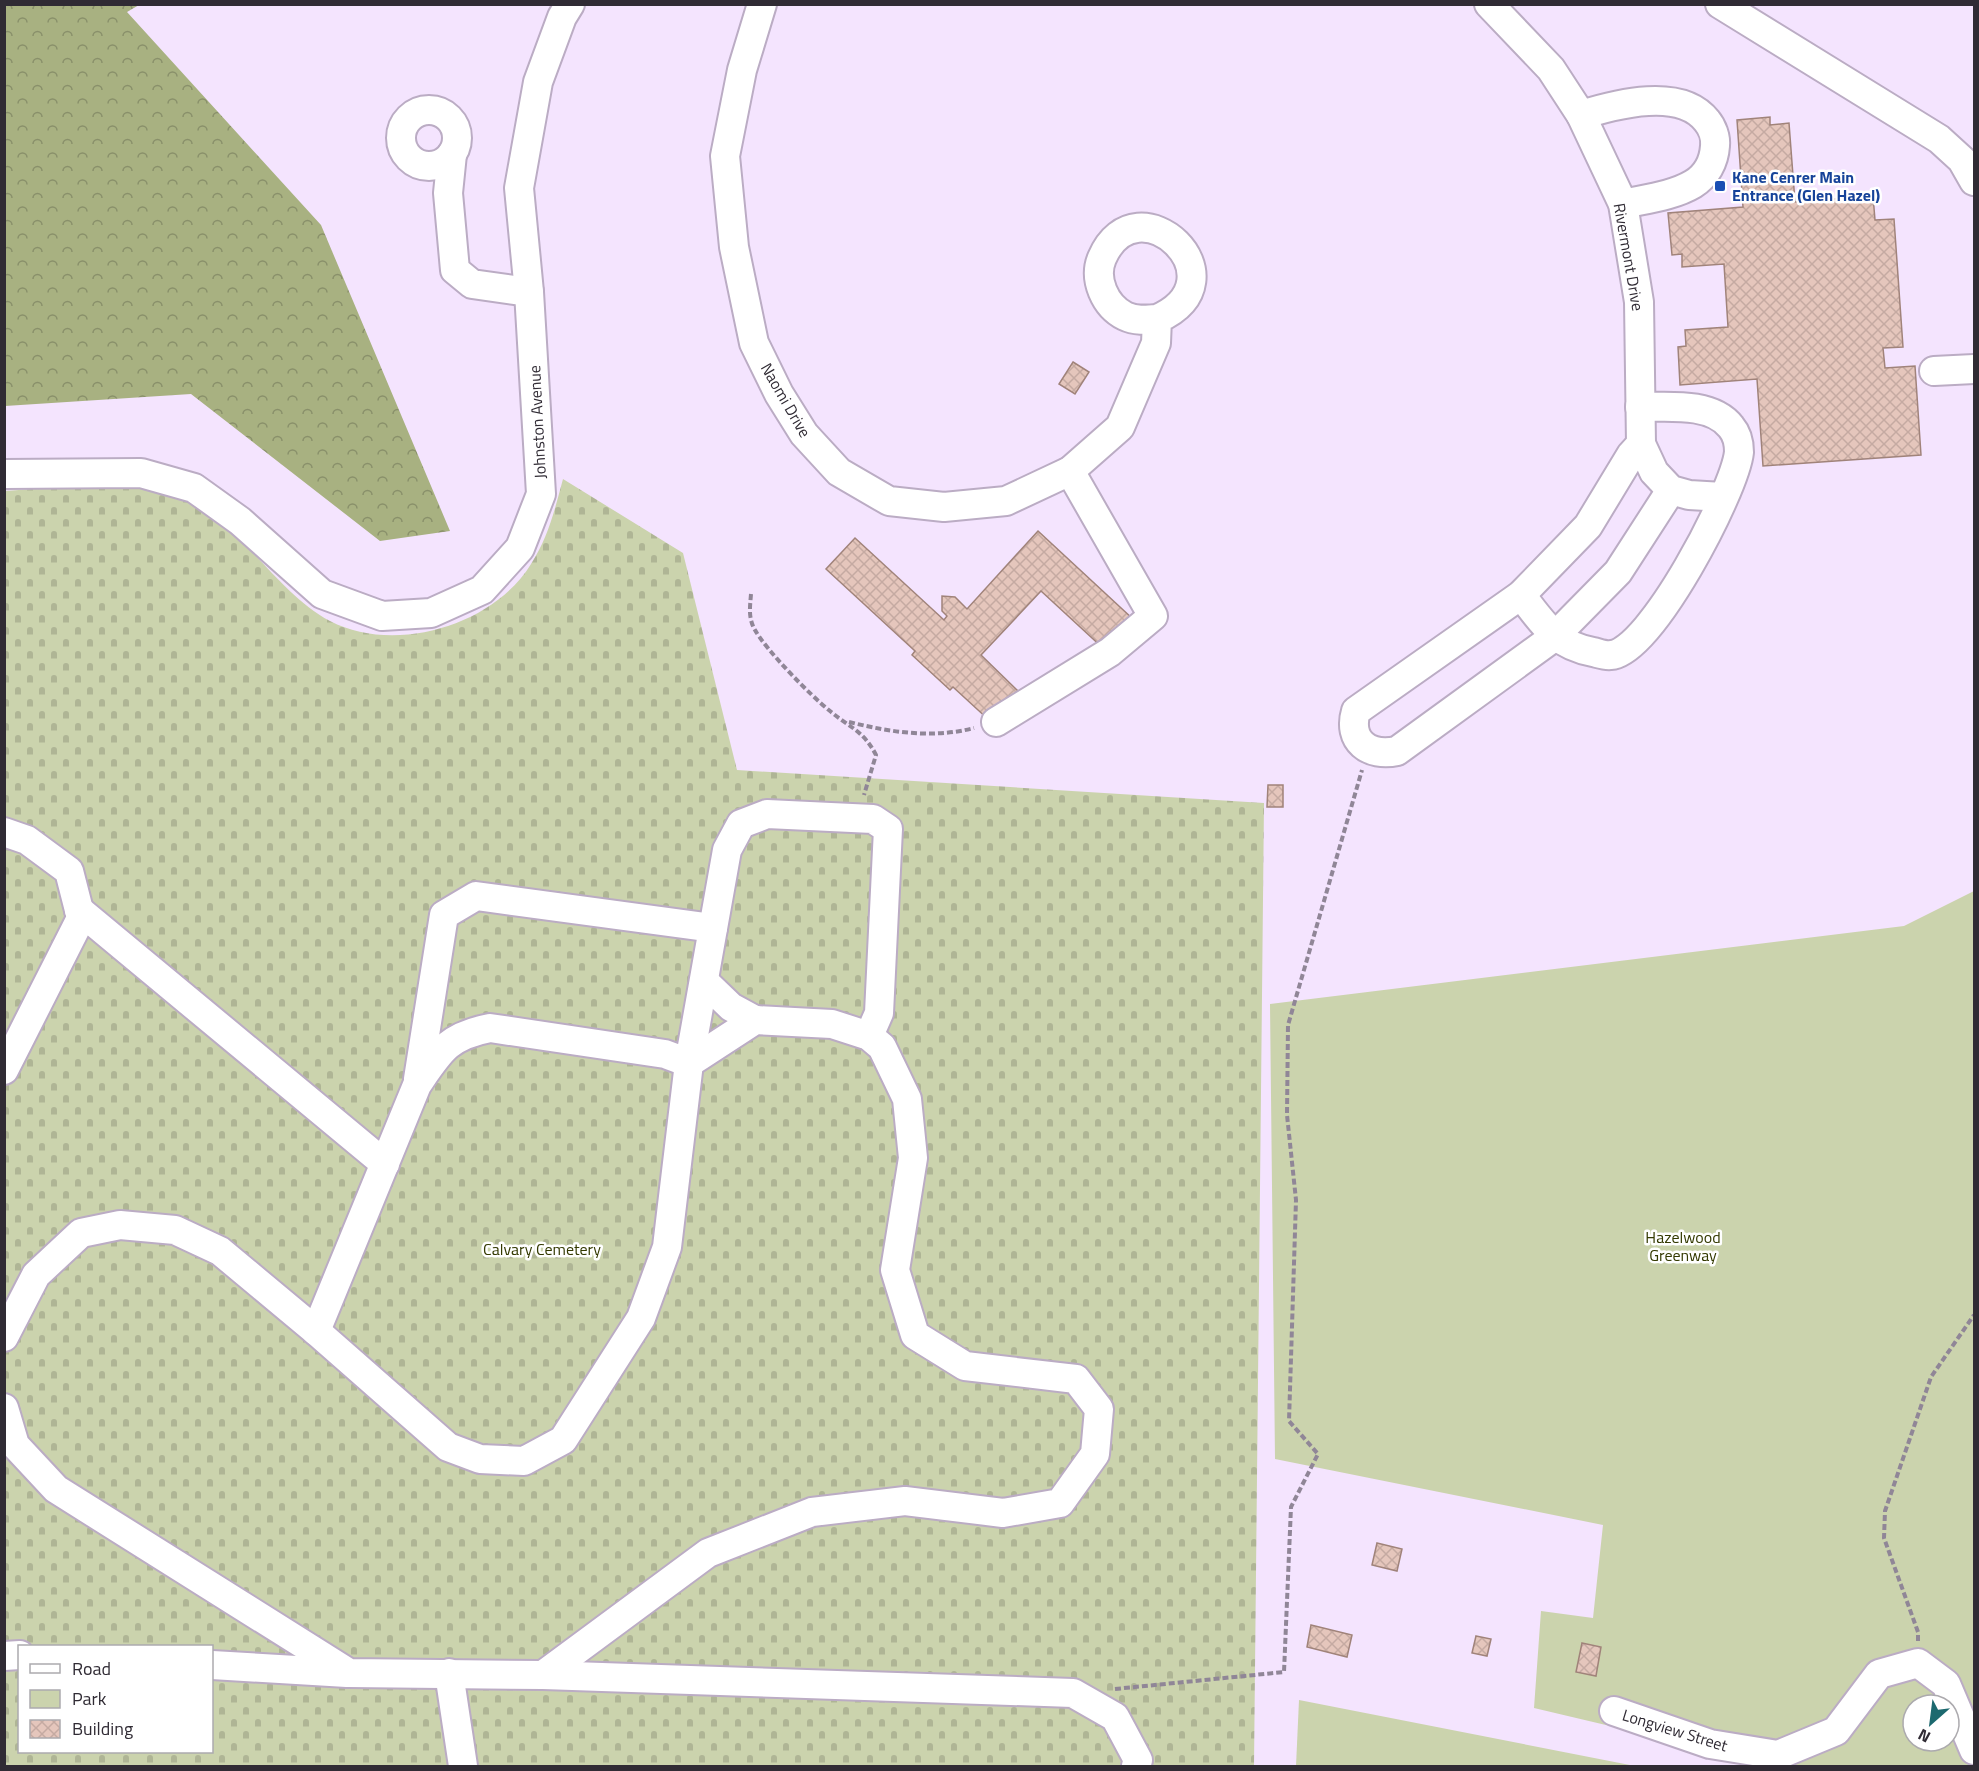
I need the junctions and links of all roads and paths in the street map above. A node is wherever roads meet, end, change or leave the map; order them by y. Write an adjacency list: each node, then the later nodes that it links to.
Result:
1 (570, 4): 9 (street, Johnston Avenue)
2 (762, 4): 15 (street, Naomi Drive)
3 (1489, 4): 5 (street, Rivermont Drive)
4 (1719, 4): 7 (street)
5 (1581, 115): 8 (street, Rivermont Drive); 8 (street)
6 (440, 160): 9 (street)
7 (1974, 182)
8 (1623, 204): 13 (street, Rivermont Drive)
9 (529, 292): 16 (street, Johnston Avenue)
10 (1157, 319): 15 (street, Naomi Drive)
11 (1974, 369): 12 (street)
12 (1934, 371)
13 (1640, 407): 14 (street, Rivermont Drive); 18 (street)
14 (1641, 444): 17 (street); 20 (street)
15 (1070, 471): 23 (street)
16 (4, 474)
17 (1671, 490): 18 (street); 21 (street)
18 (1723, 497): 21 (street)
19 (752, 594): 22 (path)
20 (1521, 595): 21 (street); 24 (street)
21 (1554, 637): 24 (street)
22 (845, 721): 23 (path); 25 (path)
23 (996, 722)
24 (1368, 749): 45 (path)
25 (873, 819): 28 (street); 31 (street)
26 (4, 831): 27 (street)
27 (79, 910): 33 (street); 35 (street)
28 (713, 928): 29 (street); 34 (street)
29 (705, 982): 30 (street); 32 (street)
30 (755, 1020): 31 (street); 32 (street)
31 (869, 1036): 44 (street)
32 (689, 1063): 34 (street); 37 (street)
33 (4, 1070)
34 (417, 1085): 35 (street)
35 (385, 1164): 37 (street)
36 (1974, 1315): 40 (path)
37 (316, 1331): 38 (street)
38 (4, 1337)
39 (4, 1408): 42 (street)
40 (1918, 1663): 46 (street, Longview Street); 47 (street)
41 (213, 1665): 42 (street)
42 (349, 1673): 43 (street)
43 (449, 1673): 44 (street); 48 (street)
44 (543, 1675): 45 (street)
45 (1073, 1693): 49 (street)
46 (1614, 1711)
47 (1974, 1750)
48 (463, 1767)
49 (1136, 1767)

